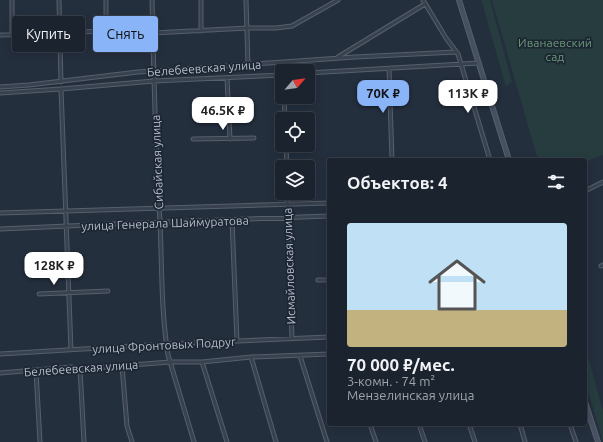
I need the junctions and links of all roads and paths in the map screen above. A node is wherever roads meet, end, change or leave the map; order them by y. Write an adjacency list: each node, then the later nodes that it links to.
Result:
1 (12, 0): 11 (street)
2 (59, 0): 12 (street)
3 (106, 0): 13 (street)
4 (152, 0): 14 (street, Сибайская улица)
5 (201, 0): 16 (street)
6 (246, 0): 15 (street)
7 (338, 0): 15 (street)
8 (423, 0): 10 (street)
9 (460, 0): 25 (street)
10 (425, 4): 22 (street); 23 (street)
11 (12, 16)
12 (59, 16)
13 (106, 16)
14 (152, 16)
15 (248, 28): 16 (street); 26 (street)
16 (201, 31): 17 (street)
17 (158, 33)
18 (0, 35): 19 (street)
19 (12, 35)
20 (60, 52): 33 (street)
21 (153, 52): 28 (street, Сибайская улица)
22 (456, 52): 23 (street, Белебеевская улица); 24 (street)
23 (337, 58): 26 (street, Белебеевская улица)
24 (460, 63): 25 (street); 27 (street); 41 (street)
25 (479, 63): 42 (street)
26 (248, 65): 28 (street, Белебеевская улица)
27 (389, 68): 29 (street); 40 (street)
28 (154, 72): 32 (street, Сибайская улица); 33 (street, Белебеевская улица)
29 (315, 73)
30 (275, 75): 31 (street, Белебеевская улица)
31 (227, 78): 32 (street, Белебеевская улица); 37 (street)
32 (154, 81): 35 (street, Белебеевская улица); 48 (street, Сибайская улица)
33 (61, 82): 34 (street, Белебеевская улица)
34 (0, 87)
35 (61, 89): 36 (street, Белебеевская улица); 49 (street)
36 (0, 93)
37 (230, 138): 38 (street); 39 (street)
38 (254, 138)
39 (193, 139)
40 (392, 158)
41 (489, 158)
42 (508, 158)
43 (603, 182): 44 (street)
44 (587, 190)
45 (287, 200): 47 (street, Исмайловская улица)
46 (327, 203): 47 (street)
47 (287, 204): 48 (street); 52 (street, Исмайловская улица)
48 (158, 208): 49 (street); 54 (street, Сибайская улица)
49 (66, 210): 50 (street); 55 (street)
50 (0, 212)
51 (327, 216): 52 (street, улица Генерала Шаймуратова)
52 (288, 218): 53 (street, улица Генерала Шаймуратова); 63 (street, Исмайловская улица)
53 (232, 220): 54 (street, улица Генерала Шаймуратова); 64 (street)
54 (160, 223): 55 (street, улица Генерала Шаймуратова); 65 (street, Сибайская улица)
55 (66, 227): 56 (street, улица Генерала Шаймуратова); 60 (street)
56 (0, 230)
57 (318, 280): 58 (street)
58 (327, 280)
59 (108, 291): 60 (street)
60 (69, 292): 61 (street); 66 (street)
61 (39, 294)
62 (327, 337): 63 (street, улица Фронтовых Подруг)
63 (292, 339): 64 (street, улица Фронтовых Подруг)
64 (236, 341): 65 (street, улица Фронтовых Подруг)
65 (166, 344): 66 (street, улица Фронтовых Подруг); 71 (street, Сибайская улица)
66 (71, 350): 67 (street, улица Фронтовых Подруг)
67 (0, 354)
68 (327, 354): 69 (street, Белебеевская улица)
69 (300, 356): 70 (street, Белебеевская улица); 89 (street)
70 (250, 357): 72 (street, Белебеевская улица); 88 (street)
71 (170, 362): 72 (street, Белебеевская улица); 73 (street, Белебеевская улица); 86 (street, Сибайская улица)
72 (202, 362): 87 (street)
73 (122, 366): 74 (street, Белебеевская улица); 85 (street)
74 (80, 369): 75 (street, Белебеевская улица); 84 (street)
75 (36, 371): 76 (street, Белебеевская улица); 83 (street)
76 (0, 373)
77 (587, 408): 95 (street)
78 (371, 426): 90 (street)
79 (420, 426): 91 (street)
80 (470, 426): 92 (street)
81 (521, 426): 93 (street)
82 (571, 426): 94 (street)
83 (40, 442)
84 (84, 442)
85 (132, 442)
86 (194, 442)
87 (227, 442)
88 (276, 442)
89 (327, 442)
90 (376, 442)
91 (425, 442)
92 (475, 442)
93 (525, 442)
94 (576, 442)
95 (598, 442)

